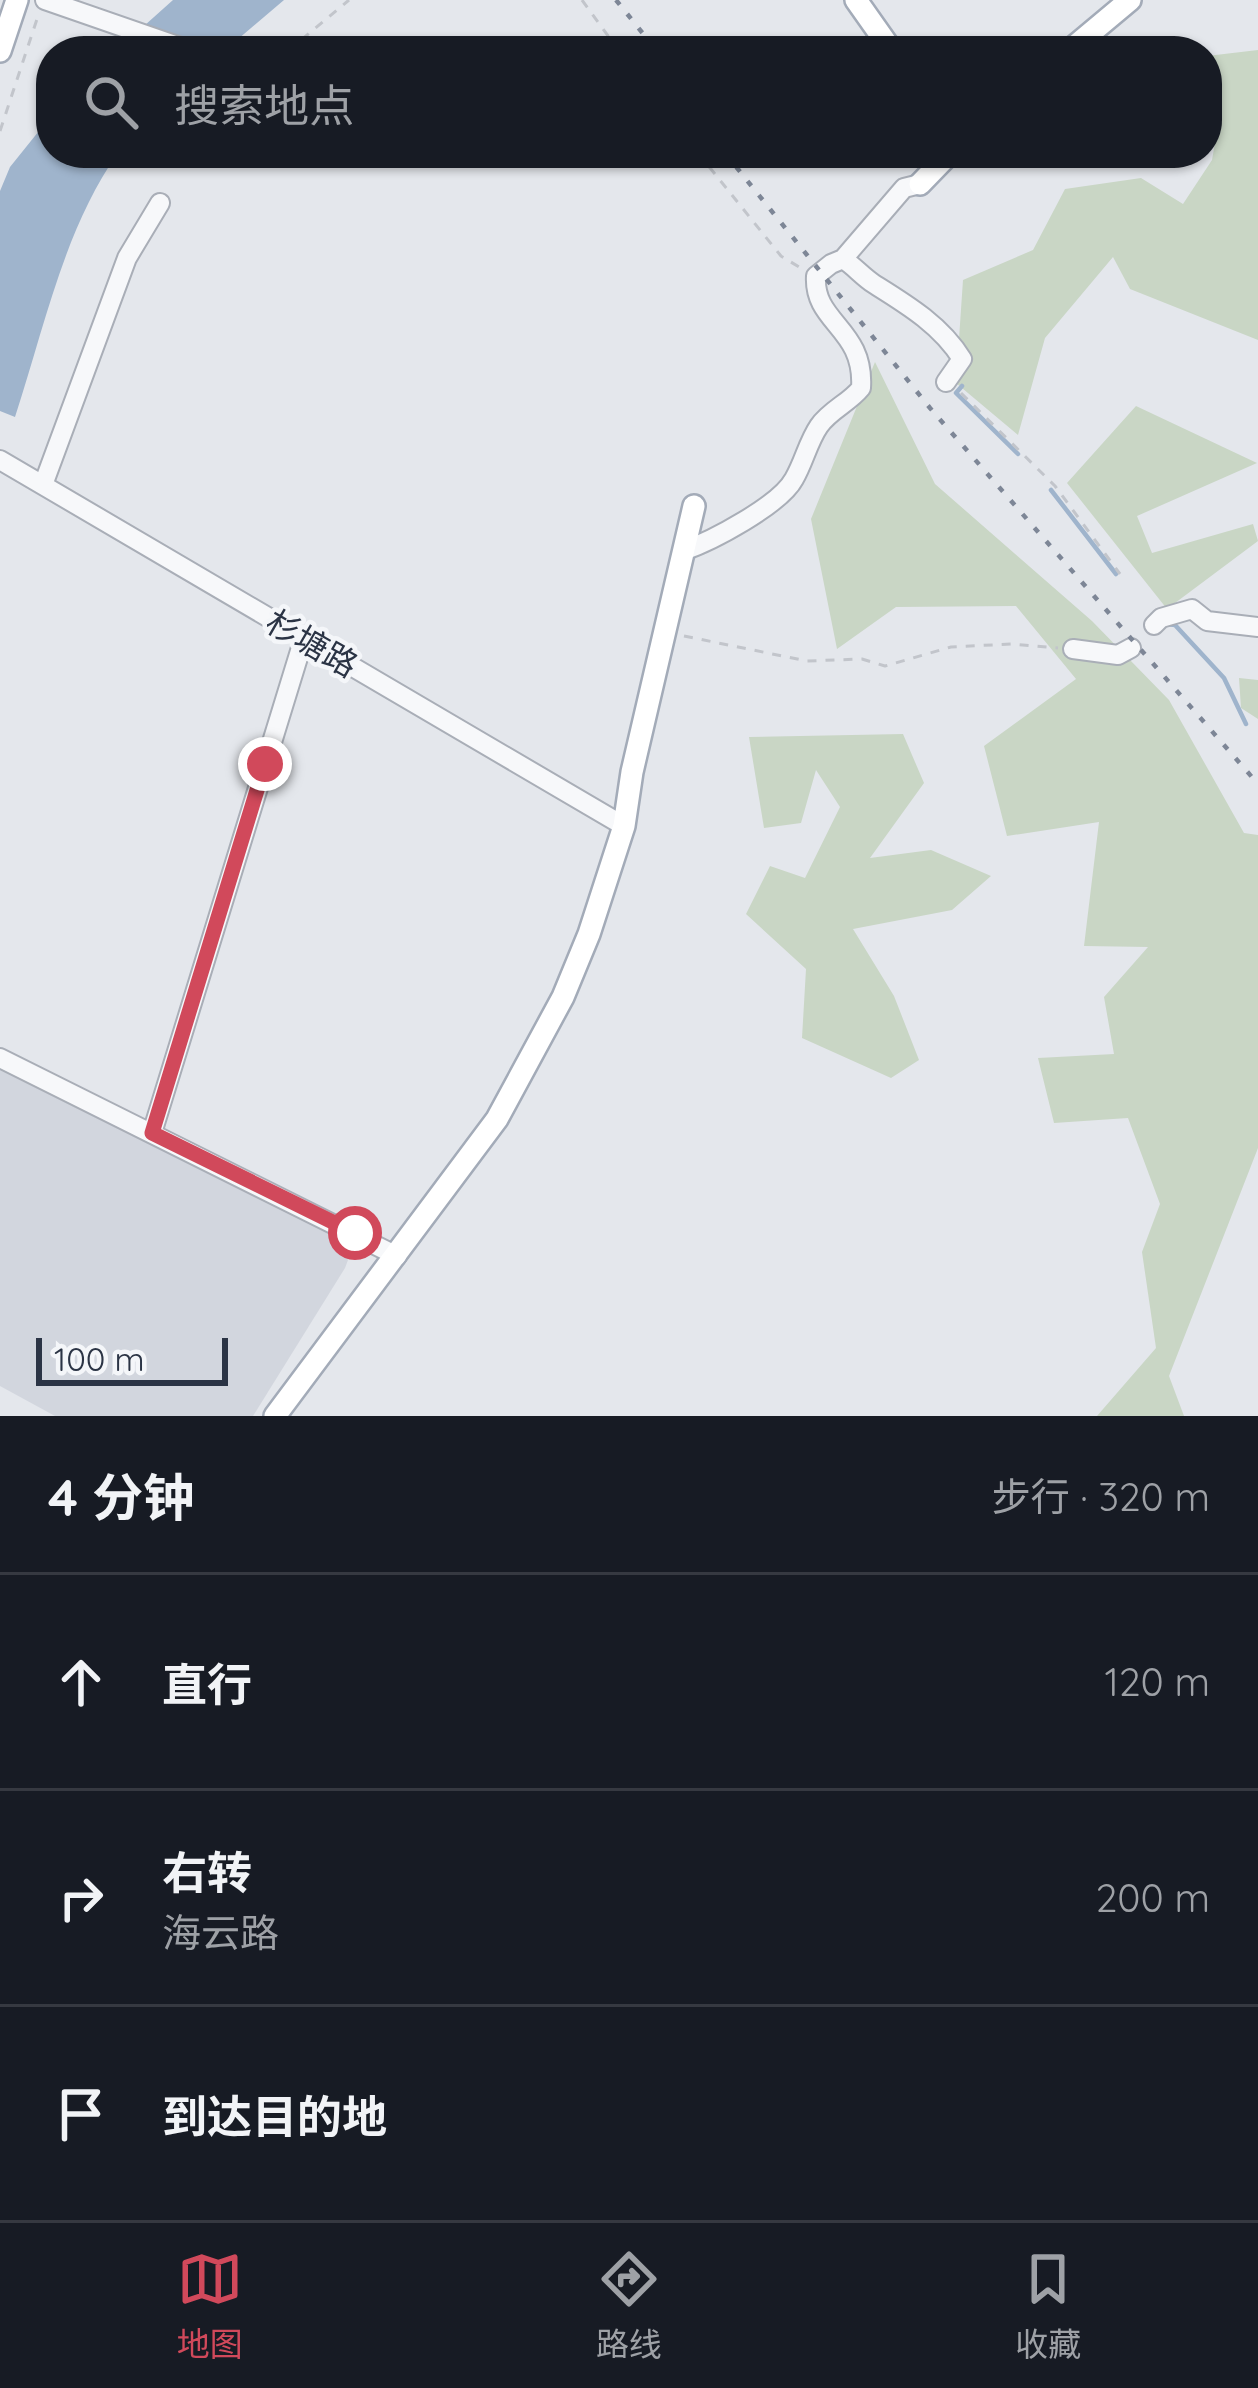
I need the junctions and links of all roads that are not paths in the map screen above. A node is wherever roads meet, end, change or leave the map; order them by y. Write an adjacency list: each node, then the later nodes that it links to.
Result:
1 (17, 0): 8 (main road)
2 (44, 0): 5 (street)
3 (856, 0): 6 (main road)
4 (1130, 0): 7 (main road)
5 (150, 36)
6 (881, 36)
7 (1087, 36)
8 (0, 51)
9 (935, 168): 10 (main road)
10 (920, 184): 12 (street)
11 (160, 203): 15 (street)
12 (843, 259): 13 (street); 17 (street)
13 (951, 385)
14 (0, 460): 15 (street, 杉塘路)
15 (43, 485): 20 (street, 杉塘路)
16 (694, 506): 17 (main road)
17 (683, 551): 23 (main road)
18 (1154, 625): 19 (street)
19 (1258, 627)
20 (304, 638): 23 (street, 杉塘路); 25 (street)
21 (1131, 648): 22 (street)
22 (1073, 649)
23 (624, 826): 26 (main road)
24 (0, 1058): 25 (street)
25 (152, 1133): 26 (street)
26 (397, 1256): 27 (main road)
27 (275, 1416)

